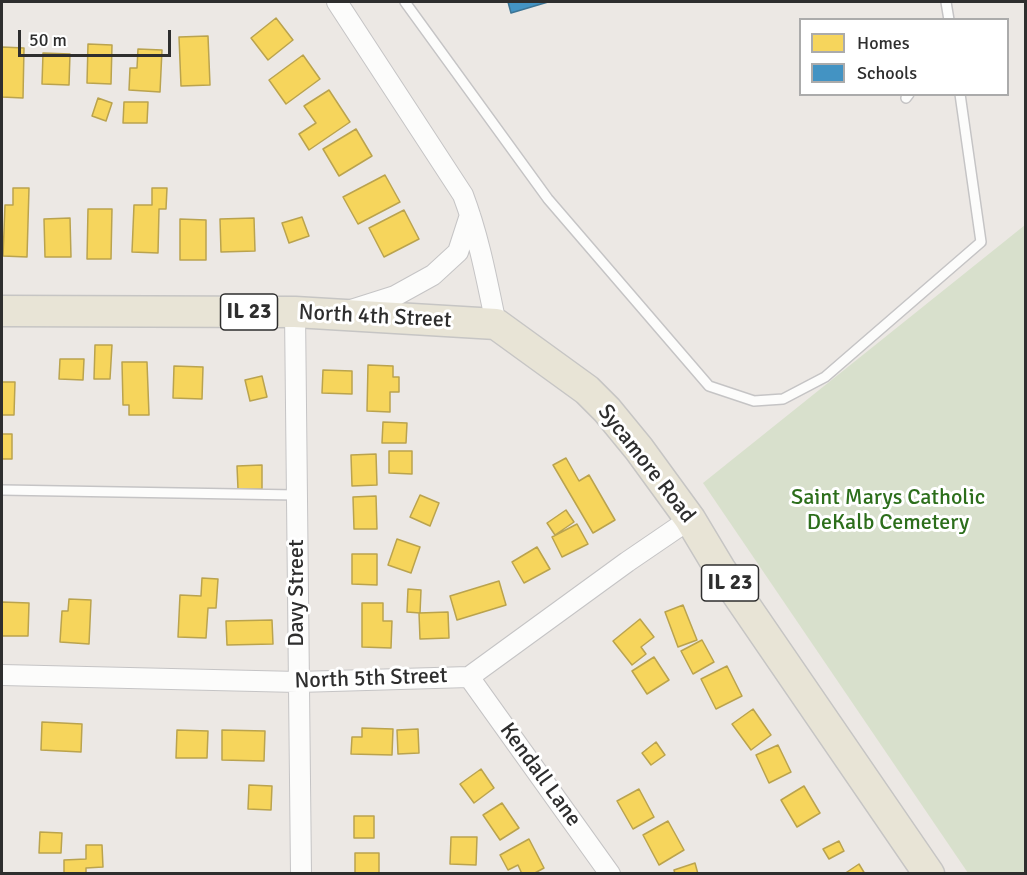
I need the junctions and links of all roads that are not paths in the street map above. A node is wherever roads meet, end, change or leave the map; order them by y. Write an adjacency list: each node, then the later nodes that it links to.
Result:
1 (337, 2): 6 (street)
2 (405, 2): 5 (lane)
3 (946, 2): 4 (lane)
4 (949, 18)
5 (960, 96)
6 (470, 215): 9 (street); 10 (street)
7 (2, 311): 8 (main road, North 4th Street / IL 23)
8 (295, 312): 9 (main road, North 4th Street / IL 23); 12 (street, Davy Street)
9 (335, 315): 10 (main road, North 4th Street / IL 23)
10 (496, 324): 13 (main road, Sycamore Road / IL 23)
11 (2, 490): 12 (lane)
12 (296, 495): 16 (street, Davy Street)
13 (690, 519): 15 (street, North 5th Street); 19 (main road, Sycamore Road / IL 23)
14 (2, 675): 16 (street, North 5th Street)
15 (469, 677): 16 (street, North 5th Street); 18 (street, Kendall Lane)
16 (298, 682): 17 (street, Davy Street)
17 (300, 873)
18 (610, 873)
19 (929, 873)

